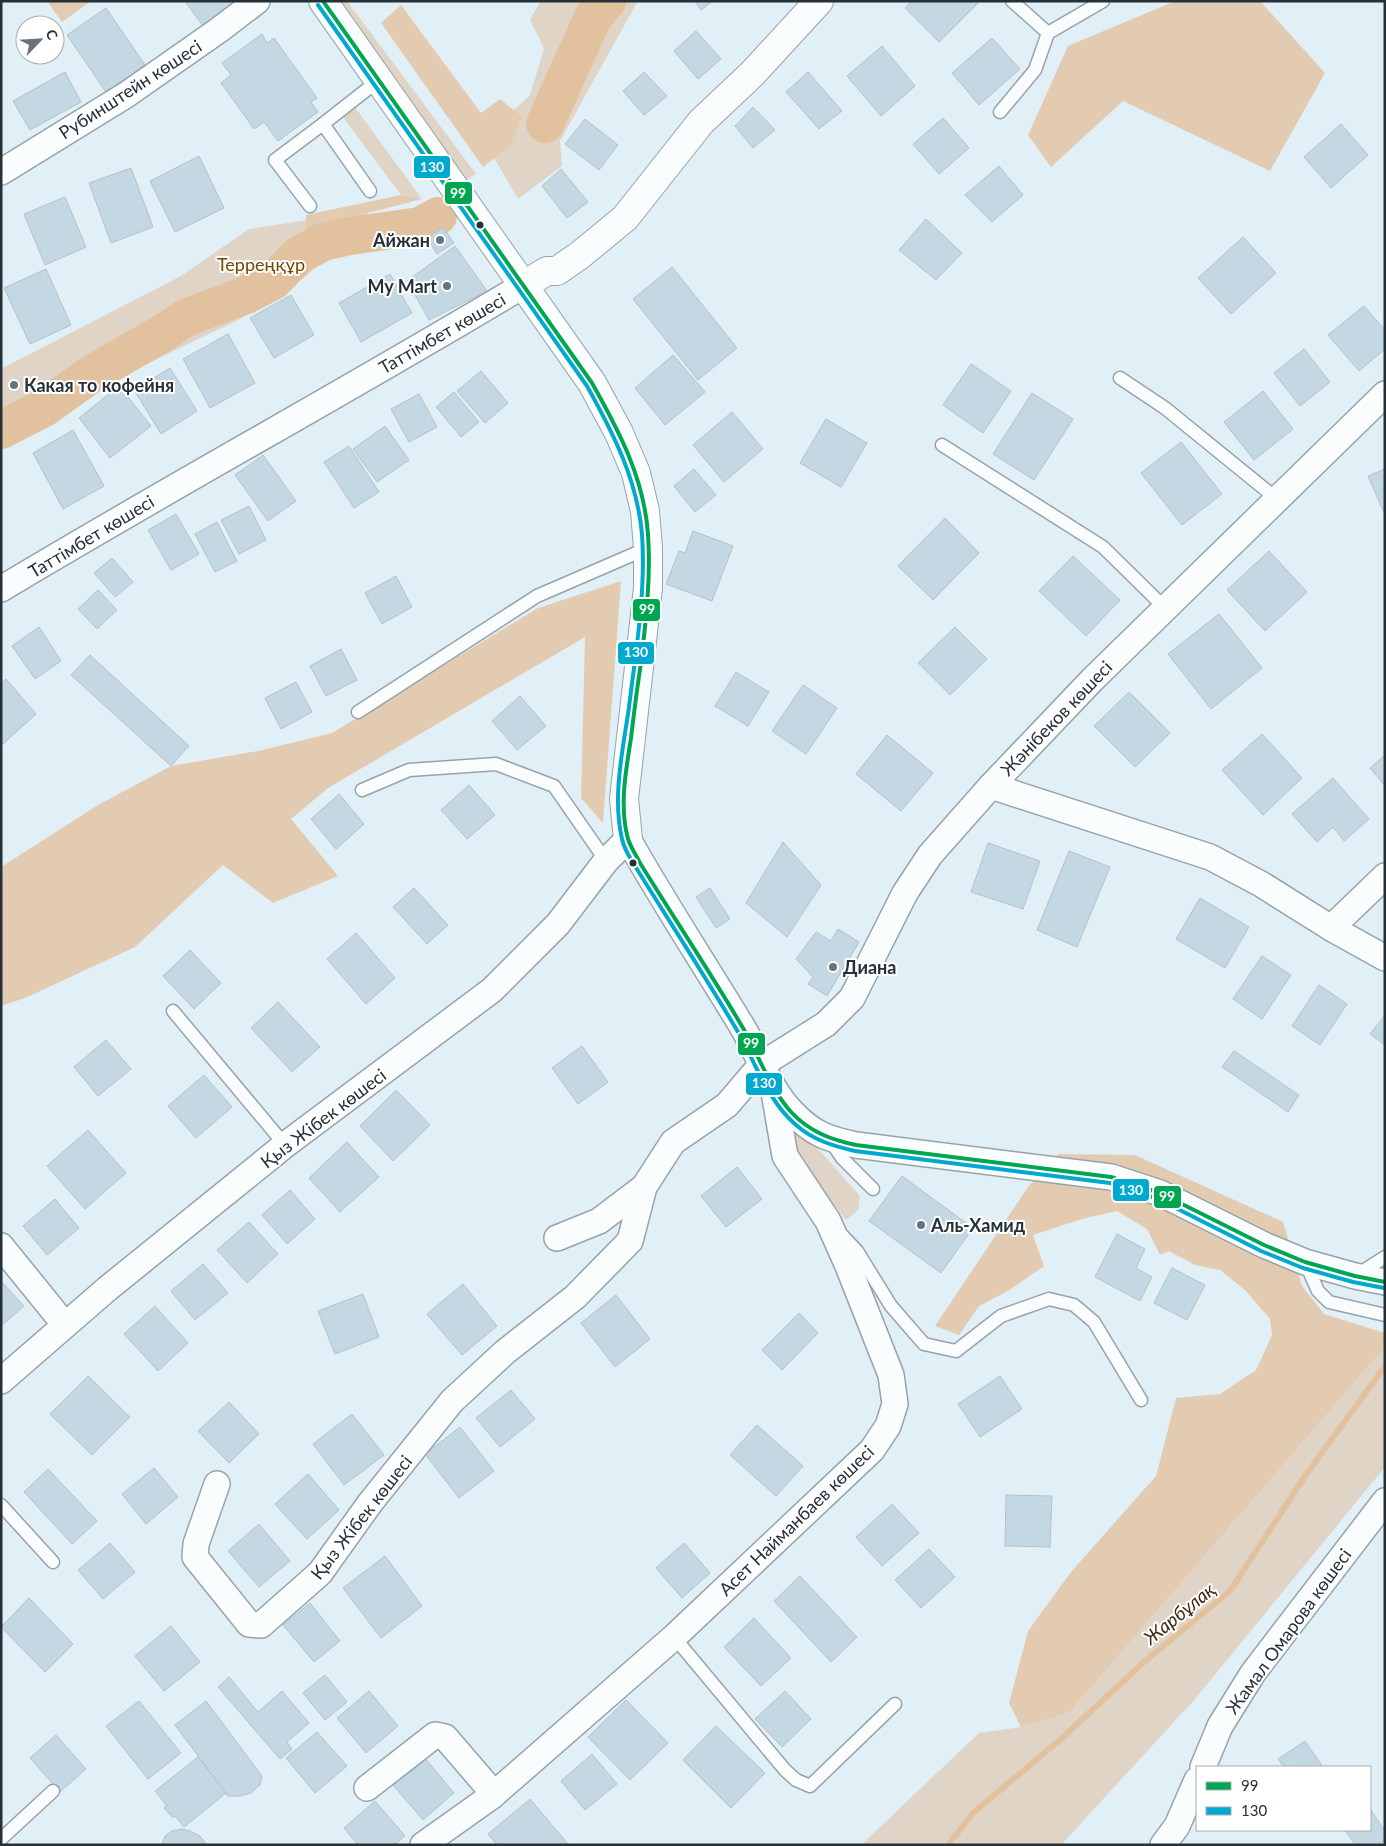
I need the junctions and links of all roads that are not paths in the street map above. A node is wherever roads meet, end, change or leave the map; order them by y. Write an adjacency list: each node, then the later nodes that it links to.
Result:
1 (257, 1): 10 (street, Рубинштейн көшесі)
2 (323, 1): 7 (street)
3 (820, 1): 13 (street, Таттімбет көшесі)
4 (1012, 1): 6 (lane)
5 (1103, 1): 6 (lane)
6 (1048, 33): 8 (lane)
7 (379, 80): 9 (lane); 13 (street)
8 (1000, 112)
9 (323, 124): 11 (lane); 12 (lane)
10 (1, 172)
11 (370, 191)
12 (310, 206)
13 (524, 285): 18 (street); 19 (street, Таттімбет көшесі)
14 (1120, 378): 17 (lane)
15 (1385, 394): 17 (street, Жәнібеков көшесі)
16 (942, 445): 20 (lane)
17 (1277, 499): 20 (street, Жәнібеков көшесі)
18 (648, 548): 21 (lane); 24 (street)
19 (1, 589)
20 (1165, 608): 22 (street, Жәнібеков көшесі)
21 (358, 712)
22 (991, 786): 27 (street); 30 (street, Жәнібеков көшесі)
23 (362, 790): 25 (lane)
24 (628, 839): 25 (street, Қыз Жібек көшесі); 30 (street)
25 (606, 861): 33 (street, Қыз Жібек көшесі)
26 (1385, 876): 27 (street)
27 (1331, 928): 28 (street)
28 (1385, 958)
29 (172, 1011): 33 (lane)
30 (761, 1065): 31 (street); 34 (street, Қыз Жібек көшесі)
31 (774, 1090): 32 (street); 36 (street, Асет Найманбаев көшесі)
32 (830, 1140): 35 (lane); 40 (street)
33 (285, 1145): 44 (street, Қыз Жібек көшесі)
34 (644, 1187): 37 (street, Қыз Жібек көшесі); 47 (street, Қыз Жібек көшесі)
35 (873, 1189)
36 (828, 1221): 46 (lane); 51 (street, Асет Найманбаев көшесі)
37 (557, 1238)
38 (1, 1246): 44 (street)
39 (1385, 1257): 41 (lane)
40 (1305, 1262): 41 (street); 43 (lane)
41 (1355, 1276): 42 (street)
42 (1385, 1282)
43 (1385, 1315)
44 (65, 1325): 45 (street, Қыз Жібек көшесі)
45 (1, 1381)
46 (1141, 1400)
47 (217, 1484)
48 (1385, 1501): 53 (street, Жамал Омарова көшесі)
49 (1, 1505): 50 (lane)
50 (53, 1562)
51 (674, 1637): 52 (lane); 57 (street, Асет Найманбаев көшесі)
52 (895, 1704)
53 (1203, 1766)
54 (1196, 1782): 60 (street)
55 (367, 1788): 57 (street)
56 (53, 1790): 58 (lane)
57 (492, 1796): 59 (street, Асет Найманбаев көшесі)
58 (1, 1839)
59 (425, 1844)
60 (1163, 1845)

